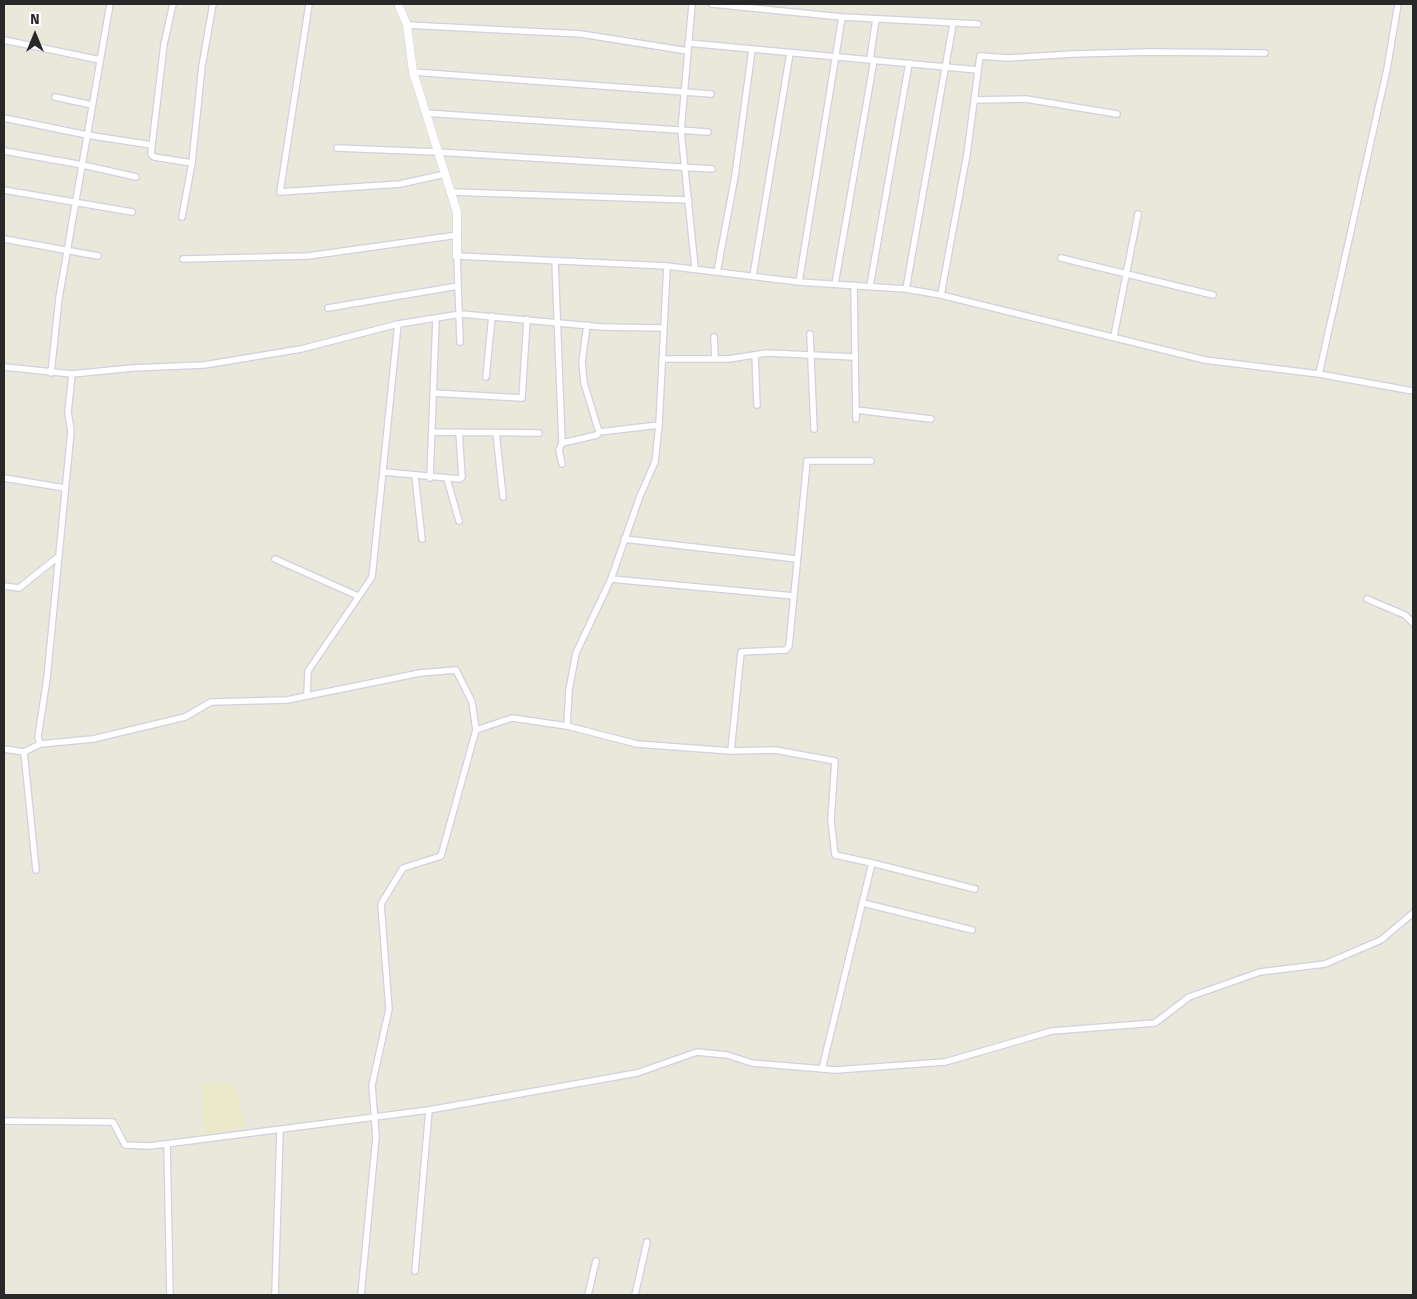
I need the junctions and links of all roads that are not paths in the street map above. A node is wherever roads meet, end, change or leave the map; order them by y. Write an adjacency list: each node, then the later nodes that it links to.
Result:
1 (108, 4): 22 (street)
2 (172, 4): 39 (street)
3 (213, 4): 43 (street)
4 (309, 4): 47 (street)
5 (398, 4): 14 (street)
6 (692, 4): 16 (street)
7 (712, 4): 8 (street)
8 (730, 4): 10 (street)
9 (1398, 4): 98 (street)
10 (842, 17): 11 (street); 21 (street)
11 (876, 19): 12 (street); 23 (street)
12 (953, 24): 13 (street); 25 (street)
13 (978, 24)
14 (407, 25): 18 (street); 27 (street)
15 (4, 40): 22 (street)
16 (688, 43): 17 (street); 18 (street)
17 (752, 50): 19 (street); 66 (street)
18 (688, 51): 28 (street)
19 (790, 53): 21 (street); 68 (street)
20 (1265, 53): 26 (street)
21 (836, 56): 23 (street); 69 (street)
22 (100, 60): 32 (street)
23 (872, 60): 24 (street); 70 (street)
24 (909, 63): 25 (street); 73 (street)
25 (944, 67): 26 (street); 74 (street)
26 (978, 70): 31 (street)
27 (413, 72): 28 (street); 33 (street)
28 (685, 91): 29 (street); 36 (street)
29 (711, 94)
30 (55, 98): 32 (street)
31 (975, 100): 34 (street); 75 (street)
32 (92, 105): 38 (street)
33 (425, 112): 36 (street); 42 (street)
34 (1117, 114)
35 (4, 118): 38 (street)
36 (681, 131): 37 (street); 45 (street)
37 (708, 132)
38 (87, 135): 39 (street); 44 (street)
39 (151, 145): 43 (street)
40 (337, 148): 42 (street)
41 (4, 152): 44 (street)
42 (437, 152): 45 (street); 47 (street)
43 (192, 163): 55 (street)
44 (83, 165): 48 (street); 52 (street)
45 (684, 169): 46 (street); 51 (street)
46 (712, 170)
47 (445, 174): 50 (street)
48 (136, 177)
49 (4, 190): 52 (street)
50 (450, 192): 51 (street); 56 (street)
51 (689, 200): 65 (street)
52 (76, 204): 53 (street); 58 (street)
53 (132, 212)
54 (1138, 214): 67 (street)
55 (182, 217)
56 (458, 235): 60 (street); 62 (street)
57 (4, 239): 58 (street)
58 (67, 249): 59 (street); 96 (street)
59 (98, 256)
60 (457, 256): 63 (street); 72 (street)
61 (1061, 258): 67 (street)
62 (183, 259)
63 (555, 261): 64 (street); 82 (street)
64 (667, 266): 65 (street); 85 (street)
65 (694, 268): 66 (street)
66 (717, 272): 68 (street)
67 (1127, 274): 76 (street); 87 (street)
68 (754, 276): 69 (street)
69 (799, 282): 70 (street)
70 (835, 284): 71 (street)
71 (854, 285): 73 (street); 92 (street)
72 (458, 286): 77 (street); 78 (street)
73 (870, 286): 74 (street)
74 (906, 289): 75 (street)
75 (941, 294): 87 (street)
76 (1213, 295)
77 (328, 308)
78 (461, 314): 79 (street); 80 (street); 89 (street)
79 (492, 316): 81 (street); 99 (street)
80 (436, 319): 83 (street); 101 (street)
81 (527, 319): 82 (street); 101 (street)
82 (557, 322): 84 (street); 113 (street)
83 (398, 324): 97 (street); 116 (street)
84 (587, 325): 85 (street); 110 (street)
85 (662, 328): 94 (street)
86 (810, 334): 91 (street)
87 (1114, 336): 98 (street)
88 (714, 337): 93 (street)
89 (460, 342)
90 (755, 355): 91 (street); 93 (street); 102 (street)
91 (812, 355): 92 (street); 107 (street)
92 (855, 357): 103 (street)
93 (715, 358): 94 (street)
94 (662, 360): 106 (street)
95 (4, 367): 96 (street)
96 (50, 373): 97 (street)
97 (72, 374): 121 (street)
98 (1319, 374): 100 (street)
99 (486, 377)
100 (1413, 391)
101 (433, 392): 108 (street)
102 (757, 405)
103 (856, 410): 104 (street); 105 (street)
104 (931, 419)
105 (856, 420)
106 (659, 425): 110 (street); 125 (street)
107 (814, 429)
108 (432, 432): 109 (street); 119 (street)
109 (459, 432): 111 (street); 120 (street)
110 (599, 432): 113 (street)
111 (496, 433): 112 (street); 122 (street)
112 (539, 433)
113 (562, 443): 115 (street)
114 (871, 461): 127 (street)
115 (562, 464)
116 (384, 472): 117 (street); 131 (street)
117 (414, 476): 119 (street); 124 (street)
118 (4, 478): 121 (street)
119 (430, 478): 120 (street)
120 (447, 479): 123 (street)
121 (65, 488): 126 (street)
122 (504, 497)
123 (459, 521)
124 (422, 539)
125 (624, 539): 127 (street); 129 (street)
126 (59, 556): 130 (street); 138 (street)
127 (797, 558): 132 (street)
128 (275, 559): 131 (street)
129 (611, 579): 132 (street); 136 (street)
130 (4, 586)
131 (358, 596): 135 (street)
132 (794, 596): 140 (street)
133 (1367, 599): 134 (street)
134 (1413, 624)
135 (307, 696): 137 (street); 138 (street)
136 (567, 726): 137 (street); 140 (street)
137 (476, 730): 150 (street)
138 (40, 744): 141 (street)
139 (4, 749): 141 (street)
140 (731, 751): 142 (street)
141 (24, 752): 143 (street)
142 (872, 863): 144 (street); 145 (street)
143 (36, 870)
144 (975, 889)
145 (863, 903): 147 (street); 148 (street)
146 (1413, 913): 148 (street)
147 (972, 930)
148 (822, 1069): 149 (street)
149 (429, 1110): 150 (street); 156 (street)
150 (374, 1116): 152 (street); 159 (street)
151 (4, 1121): 153 (street)
152 (280, 1130): 153 (street); 158 (street)
153 (167, 1144): 157 (street)
154 (647, 1242): 161 (street)
155 (596, 1261): 160 (street)
156 (415, 1271)
157 (170, 1295)
158 (275, 1295)
159 (361, 1295)
160 (588, 1295)
161 (635, 1295)

